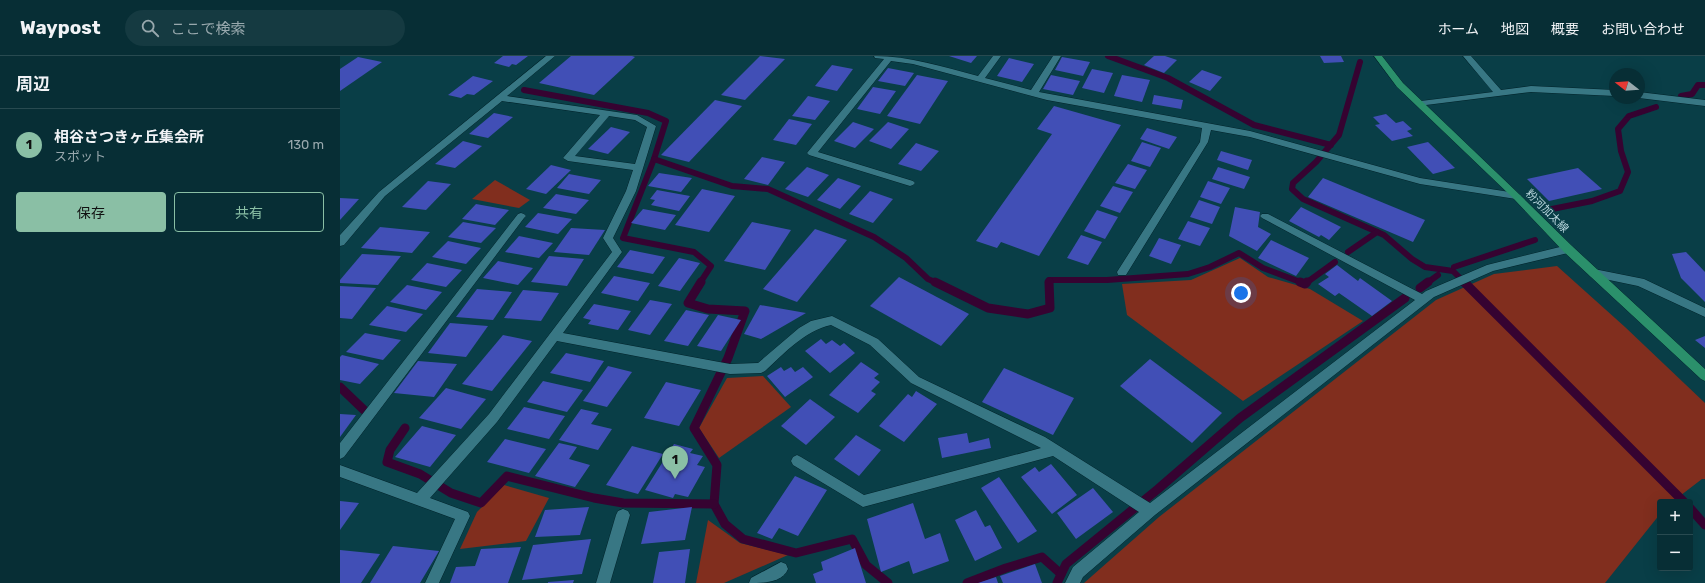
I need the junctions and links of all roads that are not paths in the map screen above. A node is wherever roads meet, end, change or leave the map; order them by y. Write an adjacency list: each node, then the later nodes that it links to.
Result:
1 (551, 56): 13 (street)
2 (878, 56): 7 (street)
3 (997, 56): 8 (street)
4 (1057, 56): 10 (street)
5 (1378, 56): 15 (main road, 粉河加太線)
6 (1467, 56): 11 (street)
7 (889, 58): 8 (street); 19 (street)
8 (980, 79): 10 (street)
9 (1609, 93): 11 (street)
10 (1034, 94): 17 (street)
11 (1500, 94): 15 (street)
12 (1645, 96): 14 (street)
13 (502, 98): 16 (street); 23 (street)
14 (1705, 103)
15 (1421, 104): 20 (main road, 粉河加太線)
16 (607, 113): 18 (street); 18 (street)
17 (1207, 126): 20 (street); 25 (street)
18 (639, 168): 29 (street)
19 (910, 183)
20 (1516, 196): 24 (main road, 粉河加太線)
21 (521, 216): 32 (street)
22 (1265, 216): 27 (street)
23 (340, 242)
24 (1568, 249): 26 (main road, 粉河加太線); 27 (street)
25 (1122, 272)
26 (1594, 273): 28 (street); 30 (main road, 粉河加太線)
27 (1422, 300): 36 (street)
28 (1705, 313)
29 (553, 336): 31 (street); 35 (street)
30 (1705, 376)
31 (1053, 450): 33 (street); 36 (street)
32 (340, 453)
33 (797, 460)
34 (340, 471): 35 (street)
35 (420, 500): 39 (street)
36 (1150, 511): 42 (street)
37 (623, 515): 40 (street)
38 (781, 569): 41 (street)
39 (432, 583)
40 (602, 583)
41 (756, 583)
42 (1072, 583)

